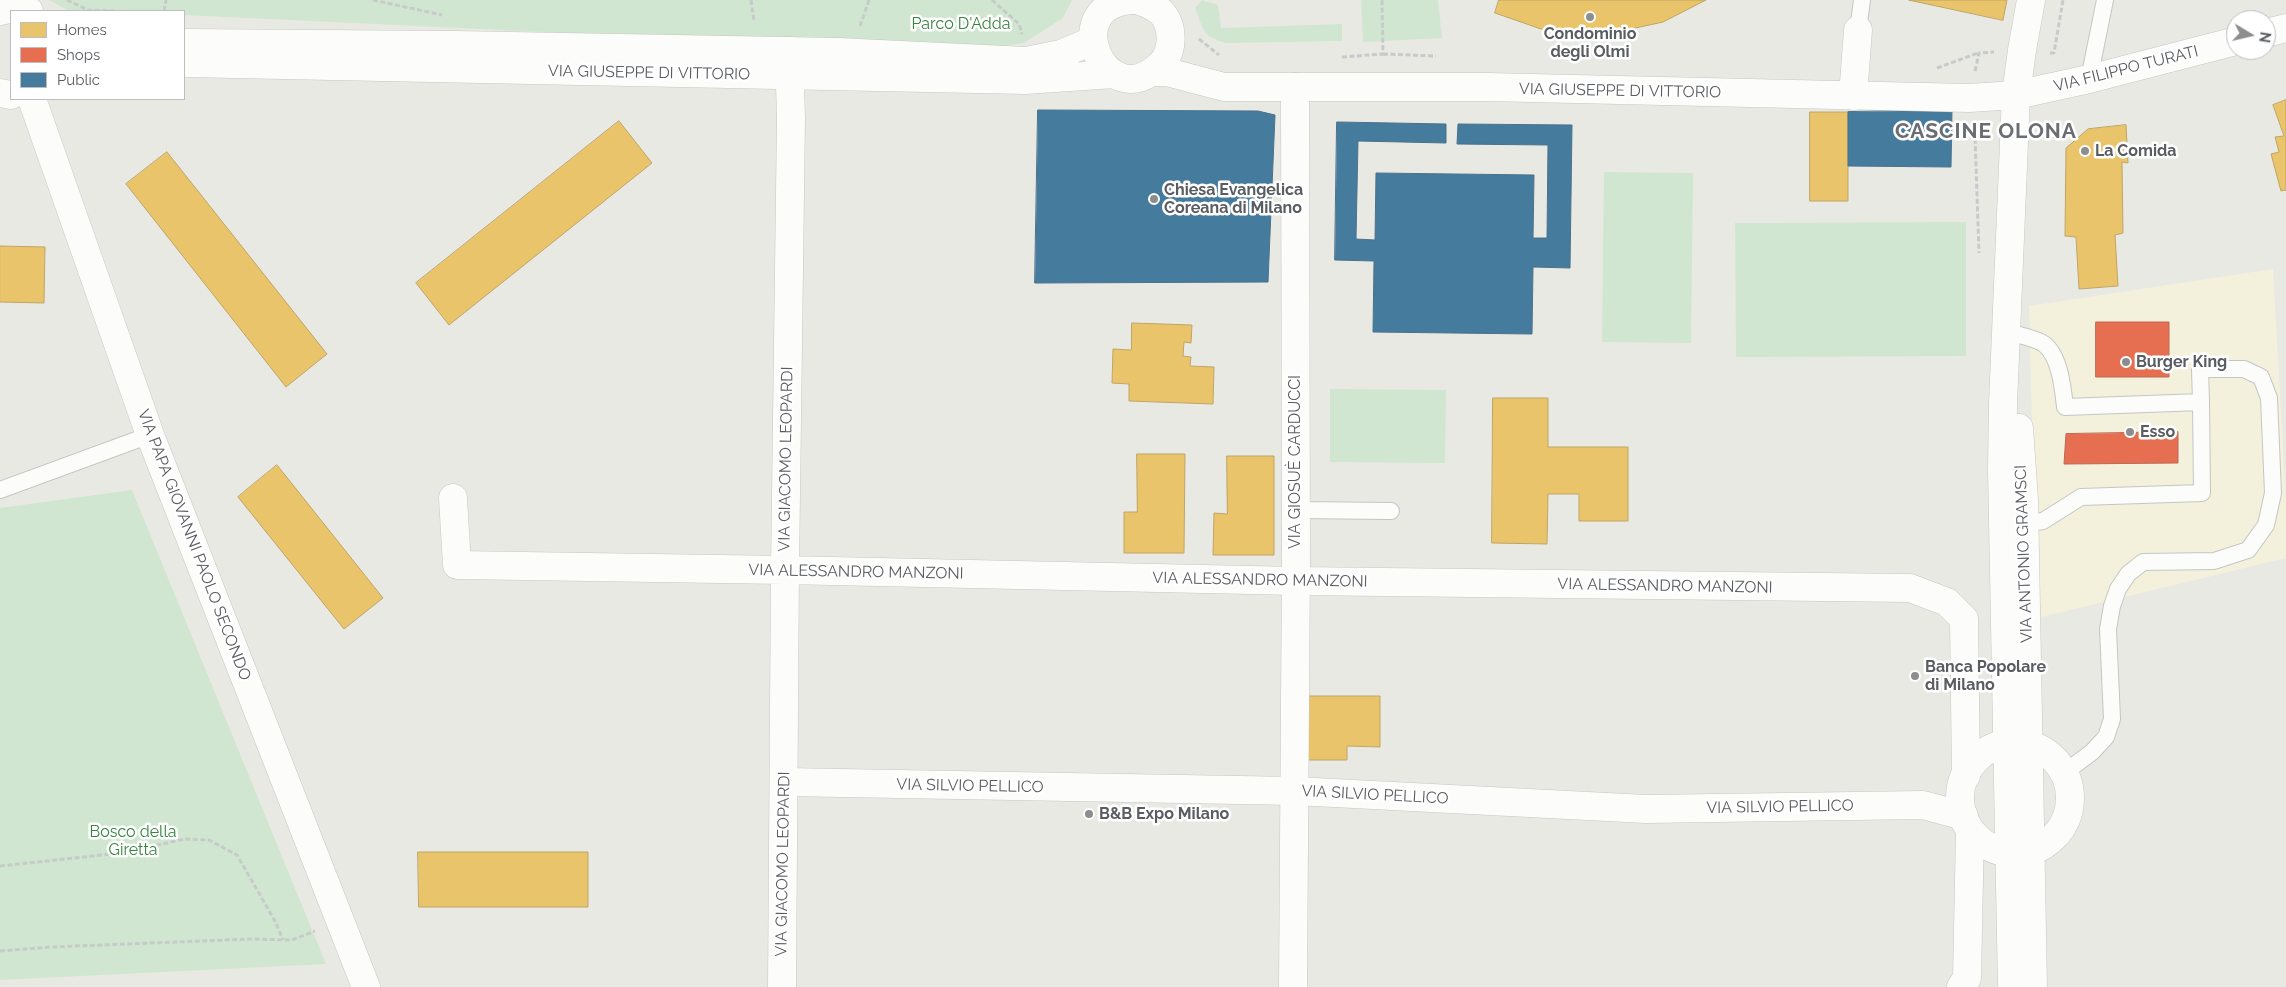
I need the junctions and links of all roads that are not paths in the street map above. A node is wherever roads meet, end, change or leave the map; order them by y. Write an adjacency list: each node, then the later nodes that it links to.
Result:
1 (1862, 0): 8 (lane)
2 (2031, 0): 20 (street, VIA ANTONIO GRAMSCI)
3 (2105, 0): 17 (lane)
4 (1142, 1): 5 (street); 9 (street)
5 (1103, 7): 10 (street)
6 (0, 10): 7 (street)
7 (24, 10)
8 (1858, 30): 21 (street)
9 (1182, 35): 15 (street); 18 (street)
10 (1092, 41): 14 (street, VIA GIUSEPPE DI VITTORIO); 16 (street)
11 (185, 43): 14 (street, VIA GIUSEPPE DI VITTORIO)
12 (2226, 44): 17 (street, VIA FILIPPO TURATI)
13 (185, 63): 14 (street, VIA GIUSEPPE DI VITTORIO)
14 (790, 63): 16 (street, VIA GIUSEPPE DI VITTORIO); 31 (street, VIA GIACOMO LEOPARDI)
15 (1153, 72): 16 (street); 18 (street, VIA GIUSEPPE DI VITTORIO)
16 (1114, 74)
17 (2089, 79): 20 (street, VIA FILIPPO TURATI)
18 (1224, 87): 19 (street, VIA GIUSEPPE DI VITTORIO)
19 (1295, 87): 21 (street, VIA GIUSEPPE DI VITTORIO); 28 (street, VIA GIOSUÈ CARDUCCI)
20 (2016, 95): 21 (street, VIA GIUSEPPE DI VITTORIO); 23 (street, VIA ANTONIO GRAMSCI)
21 (1853, 96)
22 (32, 100): 25 (street, VIA PAPA GIOVANNI PAOLO SECONDO)
23 (2007, 332): 24 (lane); 30 (street, VIA ANTONIO GRAMSCI)
24 (2201, 402): 30 (lane); 34 (lane)
25 (150, 434): 26 (lane); 40 (street, VIA PAPA GIOVANNI PAOLO SECONDO)
26 (0, 490)
27 (453, 498): 31 (street, VIA ALESSANDRO MANZONI)
28 (1295, 510): 29 (lane); 32 (street, VIA GIOSUÈ CARDUCCI)
29 (1391, 512)
30 (2014, 525): 33 (street, VIA ANTONIO GRAMSCI)
31 (785, 570): 32 (street, VIA ALESSANDRO MANZONI); 36 (street, VIA GIACOMO LEOPARDI)
32 (1296, 582): 35 (street, VIA ALESSANDRO MANZONI); 37 (street, VIA GIOSUÈ CARDUCCI)
33 (2019, 744): 34 (street); 35 (street); 39 (street, VIA ANTONIO GRAMSCI)
34 (2064, 773): 39 (street)
35 (1966, 776): 38 (street)
36 (785, 782): 37 (street, VIA SILVIO PELLICO); 41 (street, VIA GIACOMO LEOPARDI)
37 (1295, 792): 38 (street, VIA SILVIO PELLICO); 42 (street, VIA GIOSUÈ CARDUCCI)
38 (1967, 823): 39 (street); 43 (street)
39 (2020, 852): 44 (street, VIA ANTONIO GRAMSCI); 45 (street, VIA ANTONIO GRAMSCI)
40 (366, 987)
41 (782, 987)
42 (1293, 987)
43 (1961, 987)
44 (2012, 987)
45 (2032, 987)

